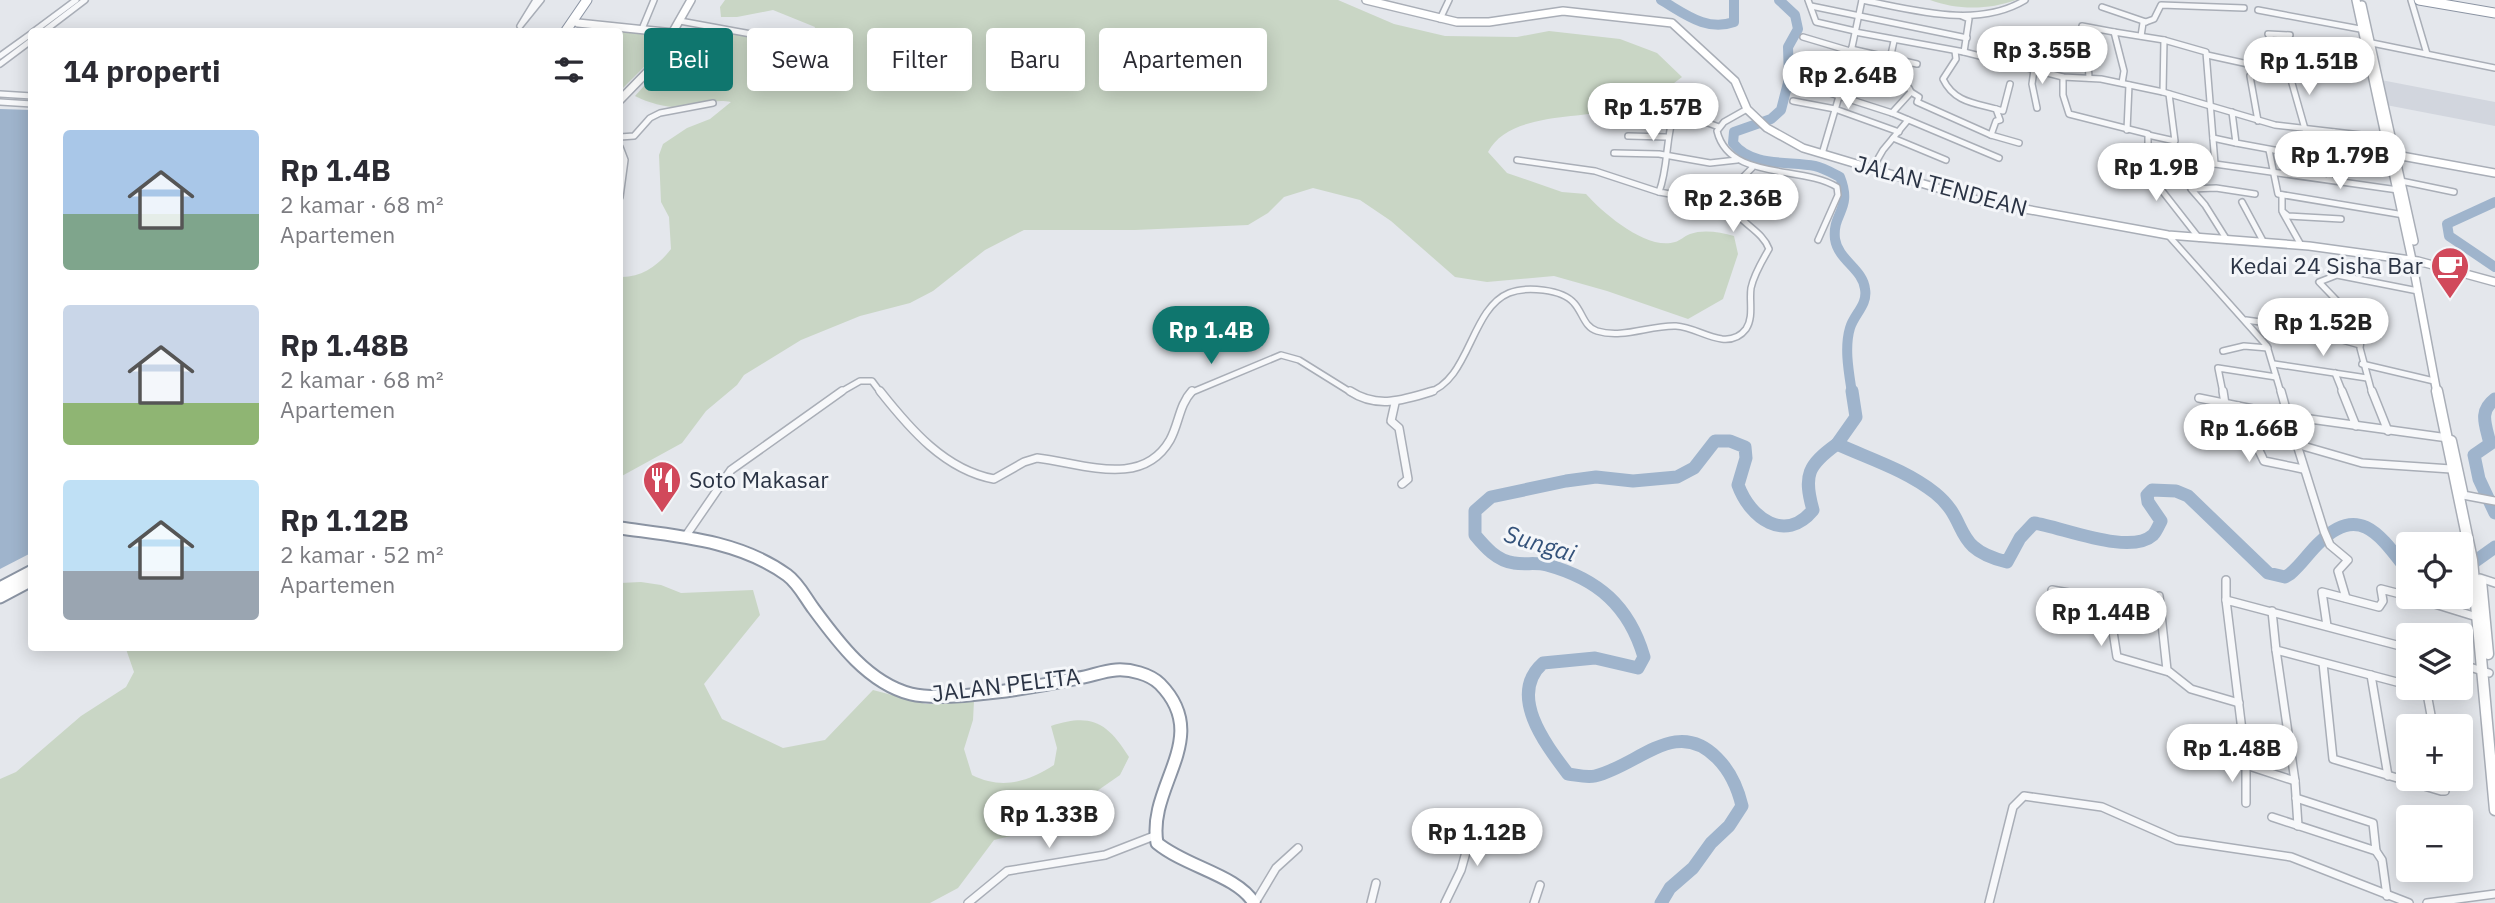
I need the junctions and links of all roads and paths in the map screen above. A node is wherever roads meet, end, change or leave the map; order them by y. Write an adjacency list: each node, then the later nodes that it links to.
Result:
1 (85, 0): 17 (street)
2 (539, 0): 34 (street)
3 (587, 0): 35 (highway)
4 (594, 0): 30 (highway)
5 (654, 0): 38 (street)
6 (691, 0): 28 (street)
7 (1366, 0): 27 (street)
8 (1449, 0): 27 (street)
9 (1808, 0): 20 (street)
10 (1862, 0): 25 (street); 26 (street)
11 (2025, 0): 26 (street)
12 (2356, 0): 40 (street)
13 (2361, 0): 52 (street)
14 (2411, 0): 58 (street)
15 (2419, 0): 19 (highway)
16 (2429, 0): 19 (highway)
17 (75, 3): 32 (street); 33 (street)
18 (2177, 3): 22 (street); 29 (street)
19 (2448, 4): 24 (highway)
20 (1811, 6): 25 (street); 41 (street)
21 (2102, 7): 29 (street)
22 (2244, 8)
23 (2258, 10): 40 (street)
24 (2495, 12)
25 (1859, 15): 41 (street); 48 (street)
26 (1957, 15): 48 (street)
27 (1440, 19): 96 (street)
28 (680, 21): 37 (street); 43 (street)
29 (2146, 22): 46 (street)
30 (578, 23): 36 (highway); 38 (street)
31 (2082, 26): 39 (street)
32 (38, 28)
33 (47, 28)
34 (518, 28)
35 (568, 28)
36 (575, 28)
37 (676, 28)
38 (642, 29)
39 (2095, 29): 42 (street); 74 (street)
40 (2360, 29): 52 (street)
41 (1855, 32): 51 (street); 55 (street)
42 (2114, 32): 46 (street); 76 (street)
43 (747, 33)
44 (28, 35): 60 (street)
45 (2290, 35): 70 (street)
46 (2141, 36): 50 (street)
47 (1803, 37): 55 (street)
48 (1967, 38): 57 (street)
49 (2009, 40): 62 (street)
50 (2164, 40): 59 (street); 81 (street)
51 (1894, 41): 56 (street); 61 (street)
52 (2367, 42): 58 (street); 114 (street)
53 (28, 43): 64 (street)
54 (2045, 48): 69 (street)
55 (1851, 50): 61 (street); 66 (street)
56 (1955, 51): 57 (street); 94 (street)
57 (1964, 52): 62 (street)
58 (2427, 54): 67 (street)
59 (2207, 55): 70 (street); 91 (street)
60 (0, 56)
61 (1890, 60): 63 (street)
62 (1992, 60): 68 (street)
63 (1905, 62): 65 (street); 75 (street)
64 (0, 64)
65 (1917, 64)
66 (1848, 65): 75 (street); 83 (street)
67 (2495, 68)
68 (2034, 70): 69 (street); 92 (street)
69 (2041, 72): 73 (street)
70 (2289, 73): 104 (street)
71 (644, 75): 86 (street)
72 (2250, 76): 100 (street)
73 (2063, 77): 74 (street); 103 (street)
74 (2089, 78): 76 (street)
75 (1894, 80): 80 (street)
76 (2122, 83): 78 (street)
77 (2010, 84): 94 (street)
78 (2129, 85): 81 (street); 103 (street)
79 (1811, 87): 83 (street)
80 (1911, 92): 98 (street); 107 (street)
81 (2166, 93): 91 (street); 108 (street)
82 (0, 94): 84 (street)
83 (1840, 94): 93 (street); 98 (street)
84 (28, 96)
85 (1682, 96): 95 (street)
86 (623, 97)
87 (1793, 101): 93 (street)
88 (0, 102): 90 (street)
89 (713, 103): 110 (street)
90 (28, 104)
91 (2210, 105): 97 (street); 113 (street)
92 (2037, 108)
93 (1835, 109): 105 (street); 120 (street)
94 (1996, 109): 107 (street)
95 (1675, 111): 101 (street); 111 (street)
96 (1749, 111): 101 (street); 102 (street)
97 (2232, 112): 100 (street); 116 (street)
98 (1892, 113): 99 (street)
99 (1908, 120): 105 (street); 124 (street)
100 (2258, 121): 104 (street)
101 (1718, 127): 126 (street)
102 (1767, 128): 120 (street, JALAN TENDEAN)
103 (2127, 130): 108 (street)
104 (2305, 130): 106 (street)
105 (1899, 132): 112 (street)
106 (2334, 132): 114 (street); 128 (street)
107 (1991, 135): 115 (street)
108 (2148, 135): 118 (street)
109 (1628, 136): 111 (street)
110 (623, 137)
111 (1666, 137): 122 (street)
112 (1893, 138): 127 (street); 131 (street)
113 (2213, 138): 116 (street); 129 (street)
114 (2388, 138): 123 (street); 138 (street)
115 (2019, 143)
116 (2236, 144): 117 (street)
117 (2269, 150): 128 (street); 133 (street)
118 (2148, 151): 129 (street); 150 (street)
119 (1614, 153): 122 (street)
120 (1822, 154): 131 (street, JALAN TENDEAN)
121 (623, 155): 132 (street)
122 (1664, 155): 126 (street); 139 (street)
123 (2396, 155): 134 (street); 137 (street)
124 (1999, 158)
125 (1517, 160): 139 (street)
126 (1737, 160): 130 (street)
127 (1946, 160)
128 (2326, 160): 136 (street)
129 (2215, 164): 133 (street)
130 (1752, 168): 135 (street); 144 (street)
131 (1872, 169): 149 (street, JALAN TENDEAN)
132 (623, 172)
133 (2274, 172): 136 (street); 142 (street)
134 (2495, 173)
135 (1781, 174): 145 (street); 151 (street)
136 (2330, 179): 138 (street)
137 (2401, 181): 138 (street); 140 (street)
138 (2400, 190): 147 (street)
139 (1659, 192): 144 (street)
140 (2454, 192)
141 (2255, 194): 152 (street)
142 (2282, 195): 146 (street); 147 (street)
143 (2242, 202): 153 (street)
144 (1731, 205): 170 (street)
145 (1771, 207)
146 (2282, 211): 148 (street); 154 (street)
147 (2405, 215): 155 (street)
148 (2341, 219)
149 (2168, 236): 150 (street, JALAN TENDEAN); 158 (street)
150 (2199, 238): 152 (street, JALAN TENDEAN)
151 (1818, 240)
152 (2227, 240): 153 (street, JALAN TENDEAN)
153 (2263, 242): 154 (street, JALAN TENDEAN)
154 (2301, 245): 155 (street, JALAN TENDEAN)
155 (2415, 261): 156 (street); 157 (street); 162 (street)
156 (2495, 282)
157 (2417, 291): 159 (street); 162 (street)
158 (2244, 320): 159 (street); 160 (street)
159 (2360, 345): 164 (street)
160 (2268, 348): 161 (street); 163 (street)
161 (2223, 351)
162 (2432, 357): 168 (street); 176 (street)
163 (2274, 364): 165 (street); 166 (street)
164 (2362, 365): 167 (street); 168 (street)
165 (2335, 373): 167 (street); 174 (street)
166 (2276, 377): 171 (street); 173 (street)
167 (2367, 378): 175 (street)
168 (2434, 381): 176 (street)
169 (2199, 398): 171 (street)
170 (1395, 402): 180 (street); 184 (street)
171 (2225, 404): 172 (street)
172 (2238, 406): 173 (street); 178 (street)
173 (2288, 416): 174 (street); 177 (street)
174 (2356, 426): 175 (street)
175 (2388, 431): 176 (street)
176 (2447, 438): 179 (street); 181 (street)
177 (2296, 444): 178 (street); 179 (street)
178 (2303, 468): 196 (street)
179 (2451, 469): 185 (street)
180 (1402, 484)
181 (2467, 496): 182 (street); 185 (street)
182 (2495, 501)
183 (623, 528): 184 (highway, JALAN PELITA)
184 (685, 537): 223 (highway, JALAN PELITA)
185 (2474, 560): 187 (street)
186 (28, 573): 191 (highway)
187 (2478, 576): 190 (street); 198 (street)
188 (2226, 580): 197 (street)
189 (28, 582): 195 (highway)
190 (2495, 583)
191 (0, 588)
192 (2052, 590): 207 (street)
193 (2396, 593): 196 (street)
194 (2159, 596): 207 (street)
195 (0, 597)
196 (2346, 598): 202 (street)
197 (2226, 600): 200 (street); 211 (street)
198 (2486, 604): 201 (street)
199 (2451, 609): 201 (street)
200 (2272, 611): 202 (street); 204 (street)
201 (2483, 619): 208 (street)
202 (2327, 626): 203 (street)
203 (2396, 645)
204 (2276, 650): 205 (street); 216 (street)
205 (2323, 663): 209 (street); 214 (street)
206 (2473, 668): 208 (street)
207 (2169, 672): 211 (street)
208 (2487, 673): 212 (street); 219 (street)
209 (2371, 675): 210 (street); 214 (street)
210 (2396, 682)
211 (2239, 703): 213 (street)
212 (2495, 739)
213 (2246, 765): 216 (street); 218 (street)
214 (2388, 776): 215 (street)
215 (2396, 778)
216 (2295, 781): 217 (street)
217 (2296, 798): 222 (street); 225 (street)
218 (2246, 803)
219 (2495, 810)
220 (2272, 817): 222 (street)
221 (1475, 820): 233 (street)
222 (2298, 826): 225 (street)
223 (1154, 836): 230 (street); 231 (highway)
224 (1298, 848): 231 (street)
225 (2376, 851): 229 (street)
226 (1376, 883): 232 (street)
227 (1540, 885): 234 (street)
228 (2495, 894): 237 (street)
229 (2386, 896): 235 (street); 236 (street)
230 (968, 903)
231 (1254, 903)
232 (1371, 903)
233 (1446, 903)
234 (1534, 903)
235 (1989, 903)
236 (2409, 903)
237 (2427, 903)

